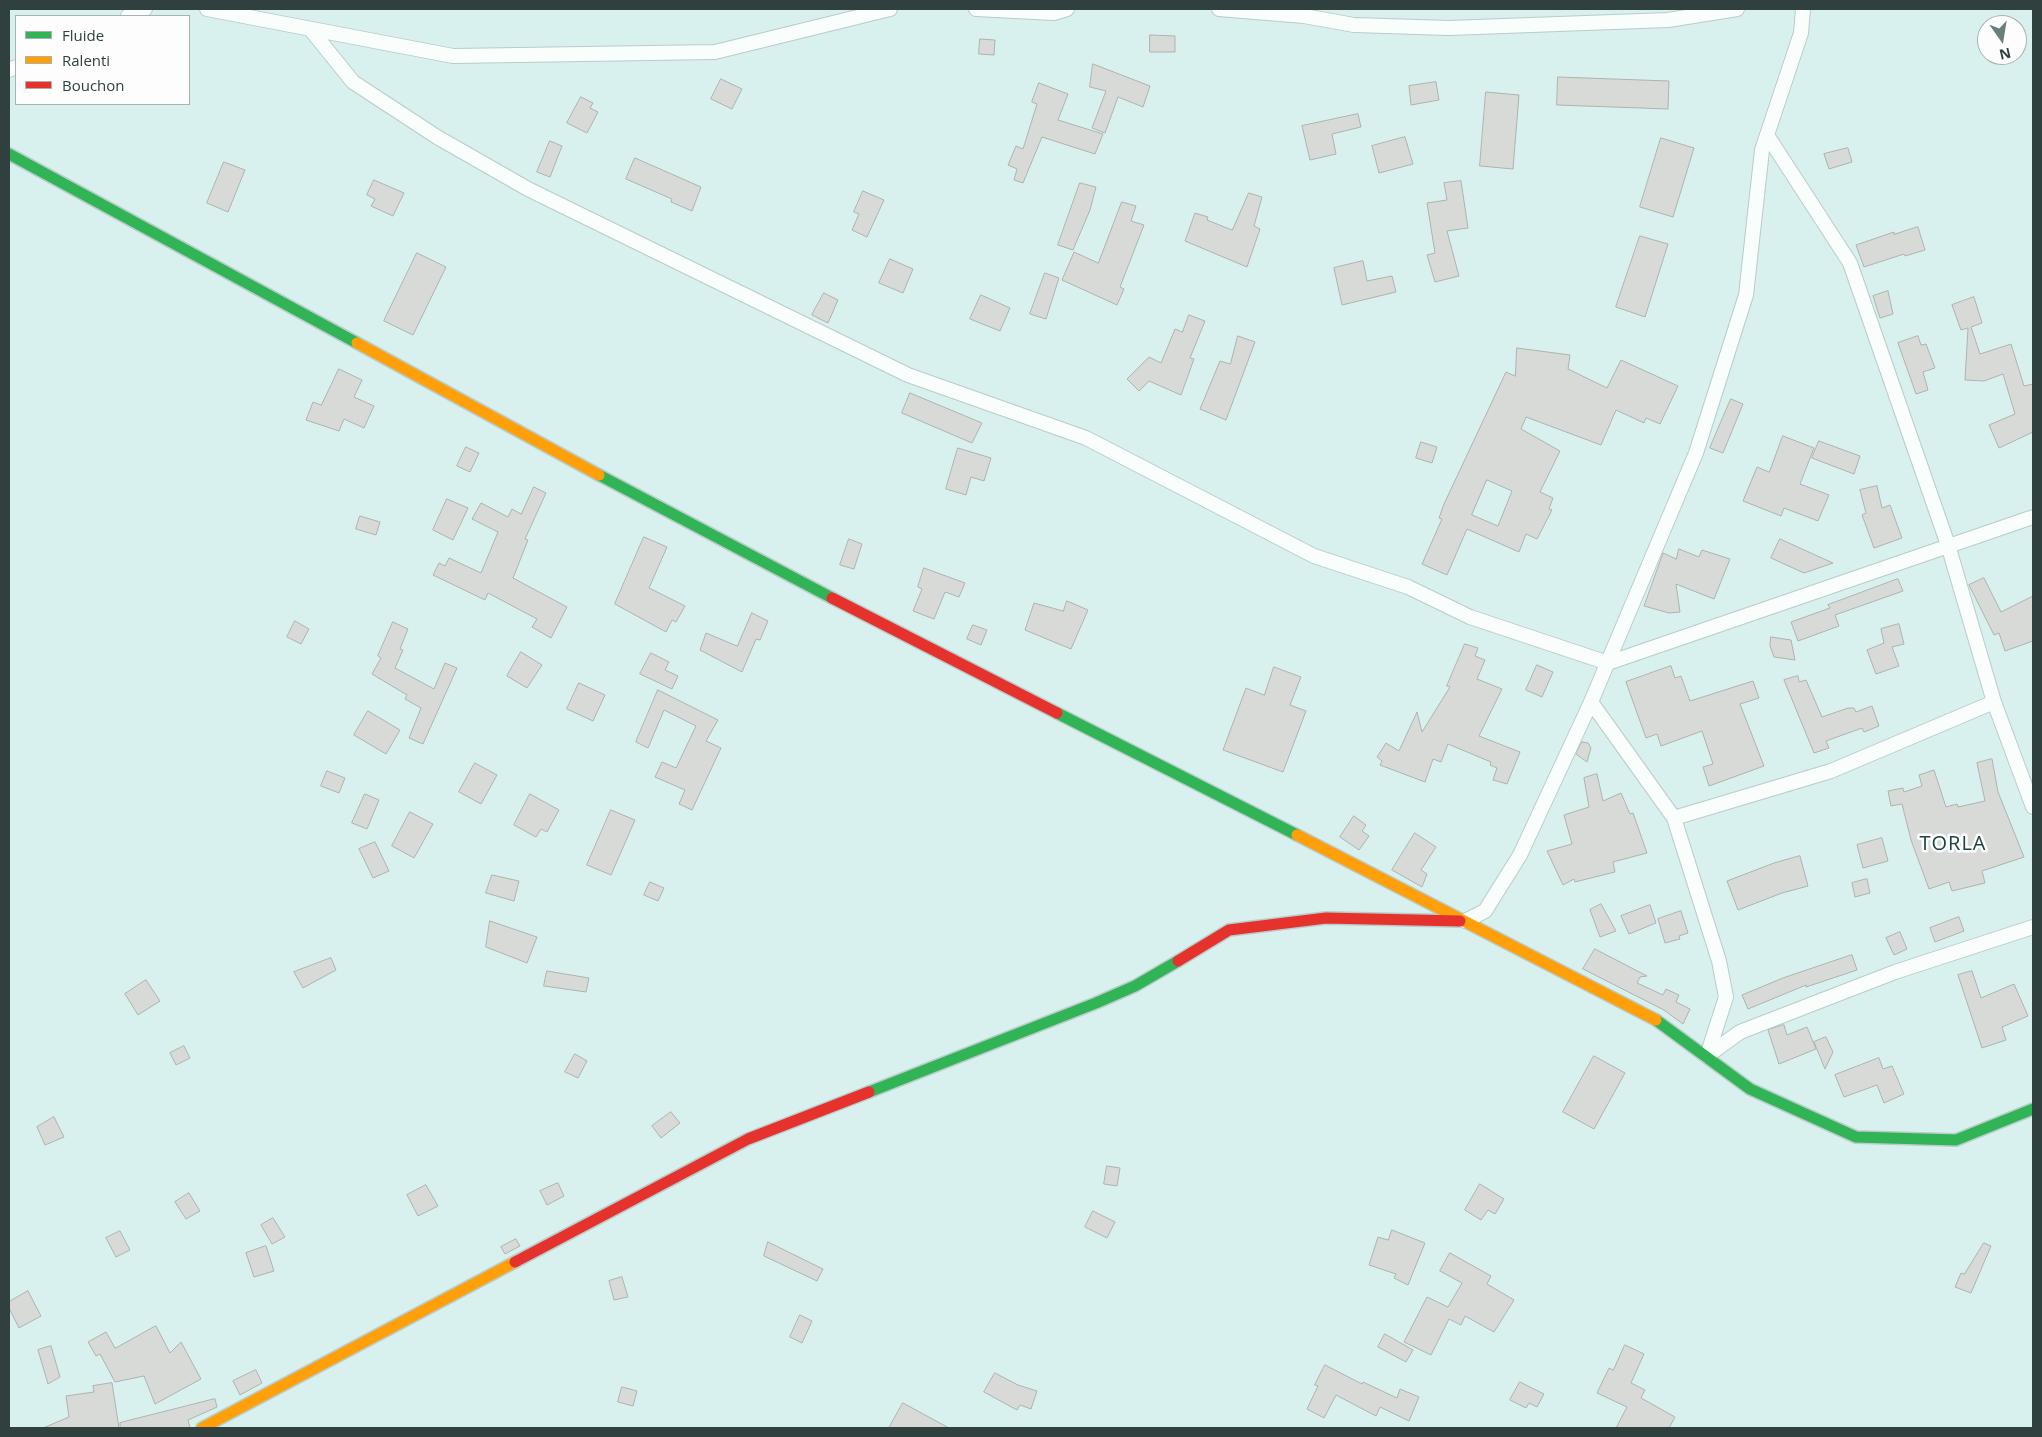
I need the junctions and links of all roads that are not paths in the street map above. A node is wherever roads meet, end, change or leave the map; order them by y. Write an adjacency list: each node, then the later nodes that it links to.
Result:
1 (145, 9): 9 (street)
2 (207, 9): 10 (street)
3 (890, 9): 10 (street)
4 (976, 9): 5 (street)
5 (1067, 9)
6 (1219, 9): 7 (street)
7 (1737, 9)
8 (1803, 9): 11 (street)
9 (130, 15)
10 (311, 30): 15 (street)
11 (1767, 135): 14 (street); 15 (street)
12 (9, 154): 20 (street)
13 (2033, 517): 14 (street)
14 (1948, 545): 15 (street); 17 (street)
15 (1608, 663): 16 (street)
16 (1591, 702): 19 (street); 20 (street)
17 (1994, 702): 18 (street); 19 (street)
18 (2033, 806)
19 (1674, 818): 22 (street)
20 (1465, 921): 22 (street); 24 (street)
21 (2033, 927): 22 (street)
22 (1707, 1056): 23 (street)
23 (2033, 1109)
24 (202, 1428)

